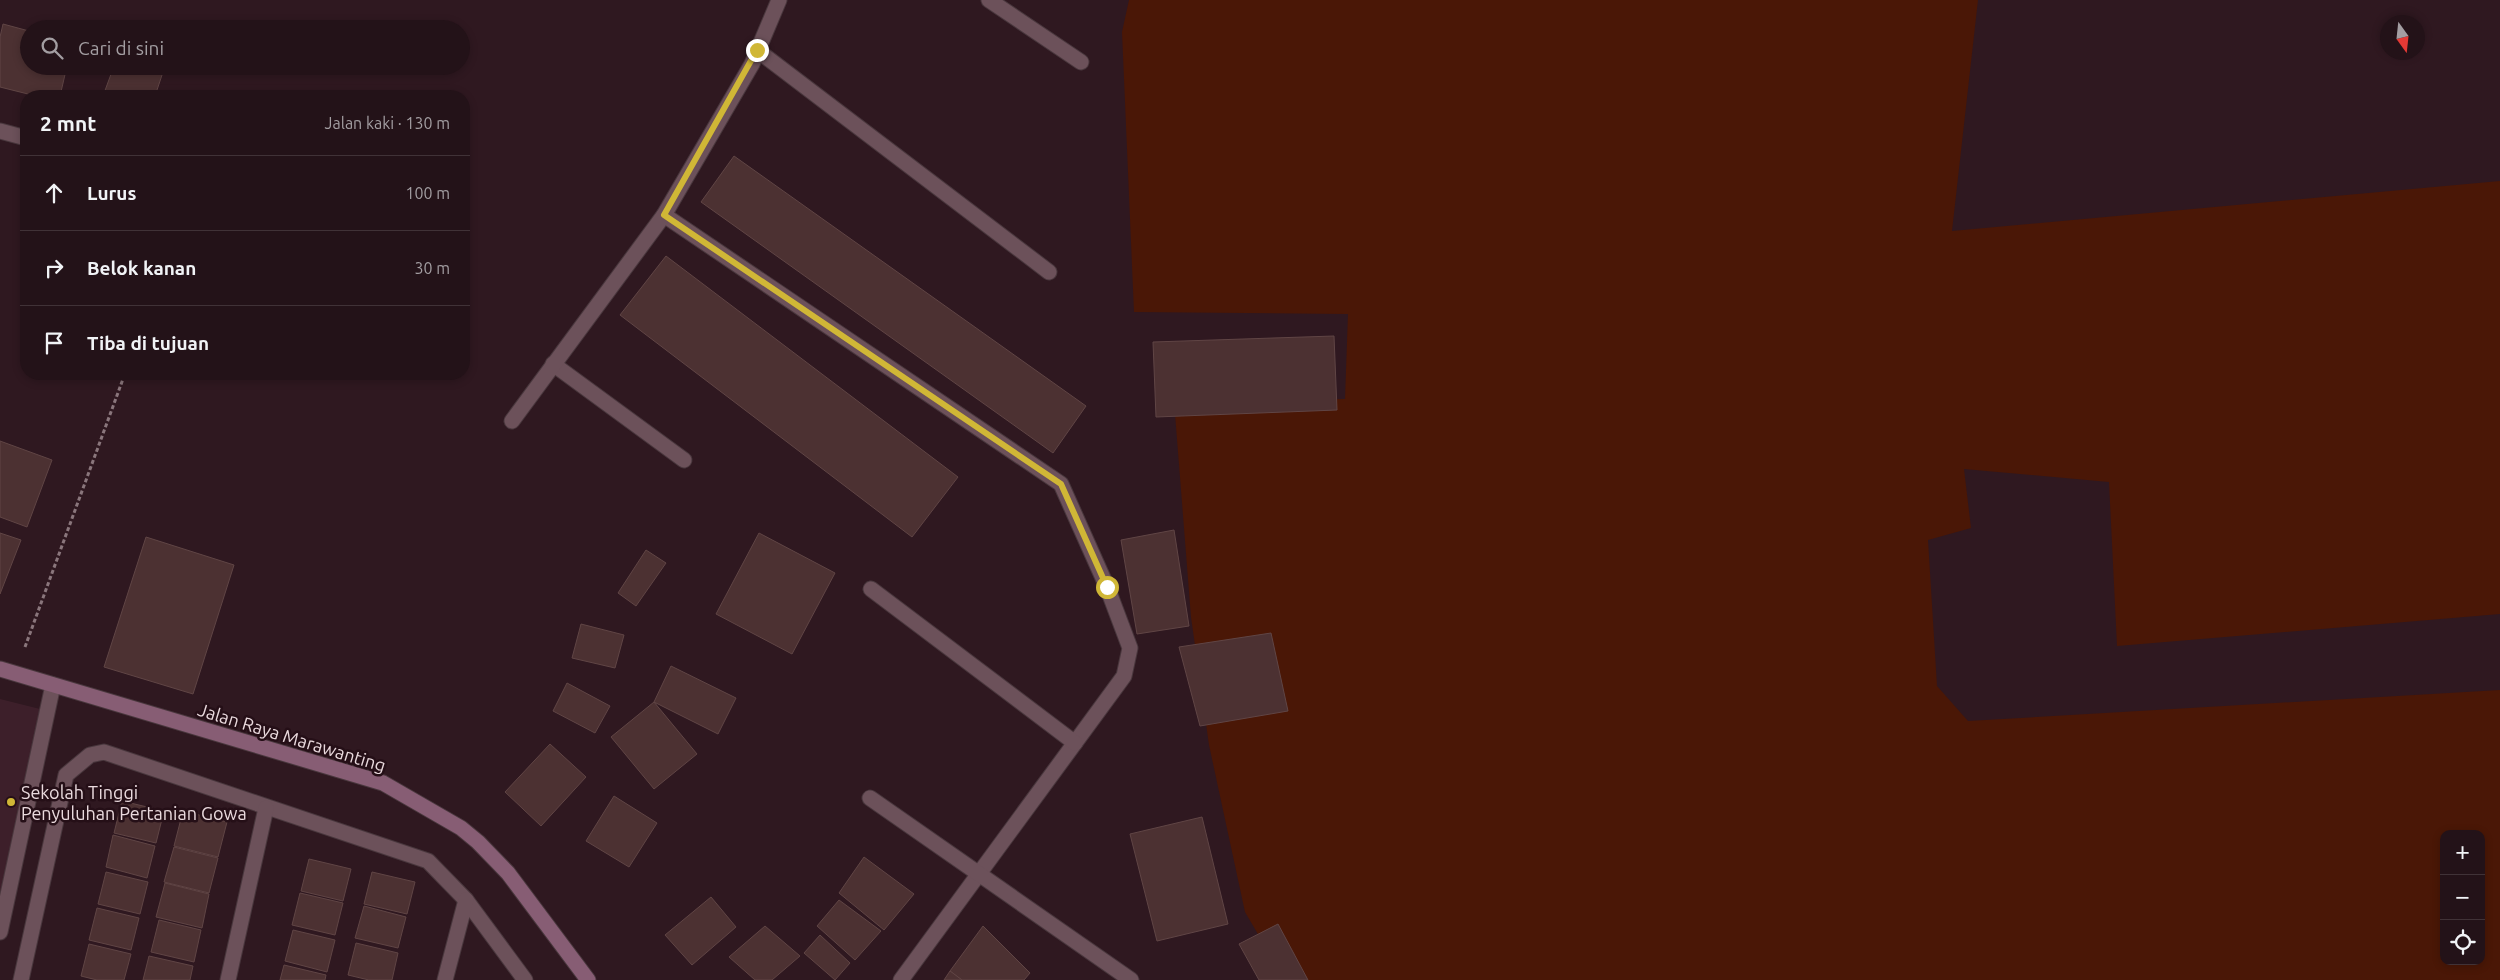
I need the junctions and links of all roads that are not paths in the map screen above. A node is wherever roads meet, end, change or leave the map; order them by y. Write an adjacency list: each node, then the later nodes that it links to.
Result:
1 (779, 0): 3 (street)
2 (989, 0): 4 (street)
3 (757, 50): 7 (street); 8 (street)
4 (1081, 62)
5 (0, 132): 6 (street)
6 (20, 137)
7 (664, 215): 9 (street); 15 (street)
8 (1049, 272)
9 (554, 364): 10 (street); 11 (street)
10 (512, 421)
11 (684, 460)
12 (872, 588): 15 (street)
13 (0, 669): 14 (street, Jalan Raya Marawanting)
14 (53, 685): 20 (street); 25 (street, Jalan Raya Marawanting)
15 (1075, 744): 18 (street)
16 (870, 798): 18 (street)
17 (266, 808): 19 (street); 21 (street); 22 (street)
18 (980, 873): 26 (street); 27 (street)
19 (466, 900): 23 (street); 24 (street)
20 (0, 932)
21 (21, 980)
22 (228, 980)
23 (445, 980)
24 (525, 980)
25 (588, 980)
26 (901, 980)
27 (1131, 980)

